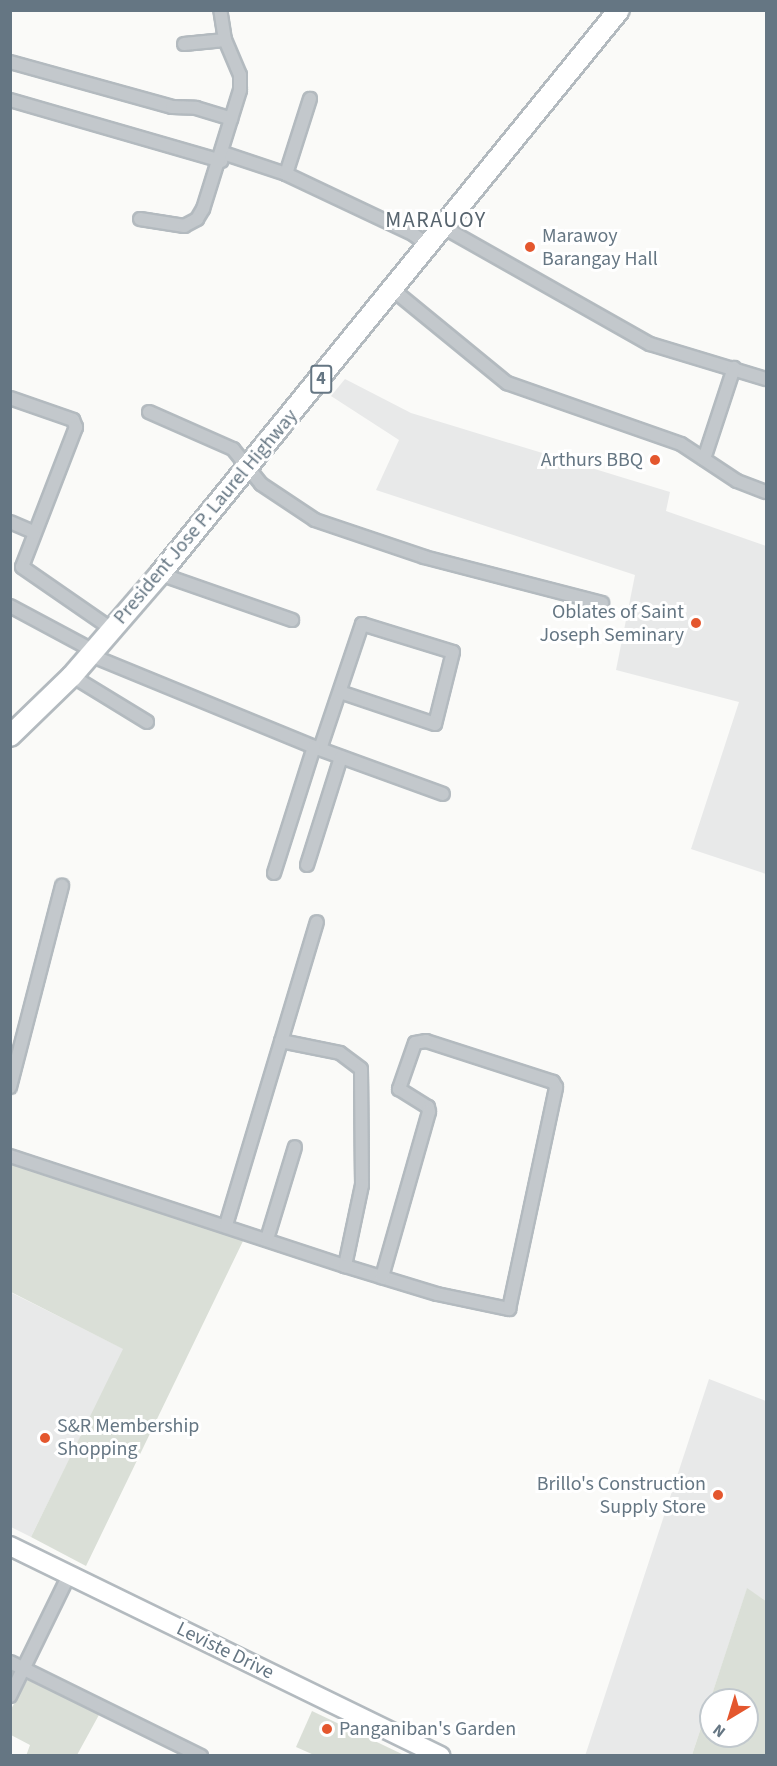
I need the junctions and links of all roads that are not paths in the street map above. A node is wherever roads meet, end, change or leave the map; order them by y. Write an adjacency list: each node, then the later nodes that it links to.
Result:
1 (219, 10): 3 (street)
2 (620, 10): 12 (main road, President Jose P. Laurel Highway / 4)
3 (225, 40): 4 (street); 8 (street)
4 (184, 44)
5 (10, 62): 8 (street)
6 (310, 99): 10 (street)
7 (10, 100): 9 (street)
8 (231, 119): 9 (street)
9 (222, 157): 10 (street); 11 (street)
10 (286, 174): 13 (street)
11 (140, 219)
12 (443, 226): 13 (main road, President Jose P. Laurel Highway / 4); 15 (street)
13 (427, 245): 14 (main road, President Jose P. Laurel Highway / 4)
14 (392, 289): 19 (street); 20 (main road, President Jose P. Laurel Highway / 4)
15 (734, 368): 16 (street); 19 (street)
16 (766, 379)
17 (10, 398): 23 (street)
18 (149, 412): 20 (street)
19 (704, 459): 21 (street)
20 (249, 466): 24 (main road, President Jose P. Laurel Highway / 4); 25 (street)
21 (766, 492)
22 (10, 522): 23 (street)
23 (34, 532): 28 (street)
24 (160, 574): 27 (street); 28 (main road, President Jose P. Laurel Highway / 4)
25 (602, 603)
26 (10, 606): 29 (street)
27 (292, 620)
28 (113, 630): 29 (main road, President Jose P. Laurel Highway / 4)
29 (92, 653): 30 (main road, President Jose P. Laurel Highway / 4); 34 (street)
30 (72, 676): 32 (street); 33 (main road, President Jose P. Laurel Highway / 4)
31 (340, 692): 31 (street); 34 (street)
32 (147, 722)
33 (10, 736)
34 (317, 748): 35 (street); 38 (street)
35 (341, 757): 36 (street); 37 (street)
36 (443, 794)
37 (307, 865)
38 (274, 873)
39 (62, 886): 42 (street)
40 (316, 922): 41 (street)
41 (280, 1041): 45 (street); 47 (street)
42 (10, 1087)
43 (295, 1147): 46 (street)
44 (10, 1156): 45 (street)
45 (226, 1225): 46 (street)
46 (267, 1239): 47 (street)
47 (345, 1266): 48 (street)
48 (382, 1277): 48 (street)
49 (10, 1546): 50 (main road, Leviste Drive)
50 (69, 1575): 52 (street); 55 (main road, Leviste Drive)
51 (10, 1662): 52 (street)
52 (23, 1669): 53 (street); 54 (street)
53 (10, 1696)
54 (201, 1755)
55 (441, 1755)

